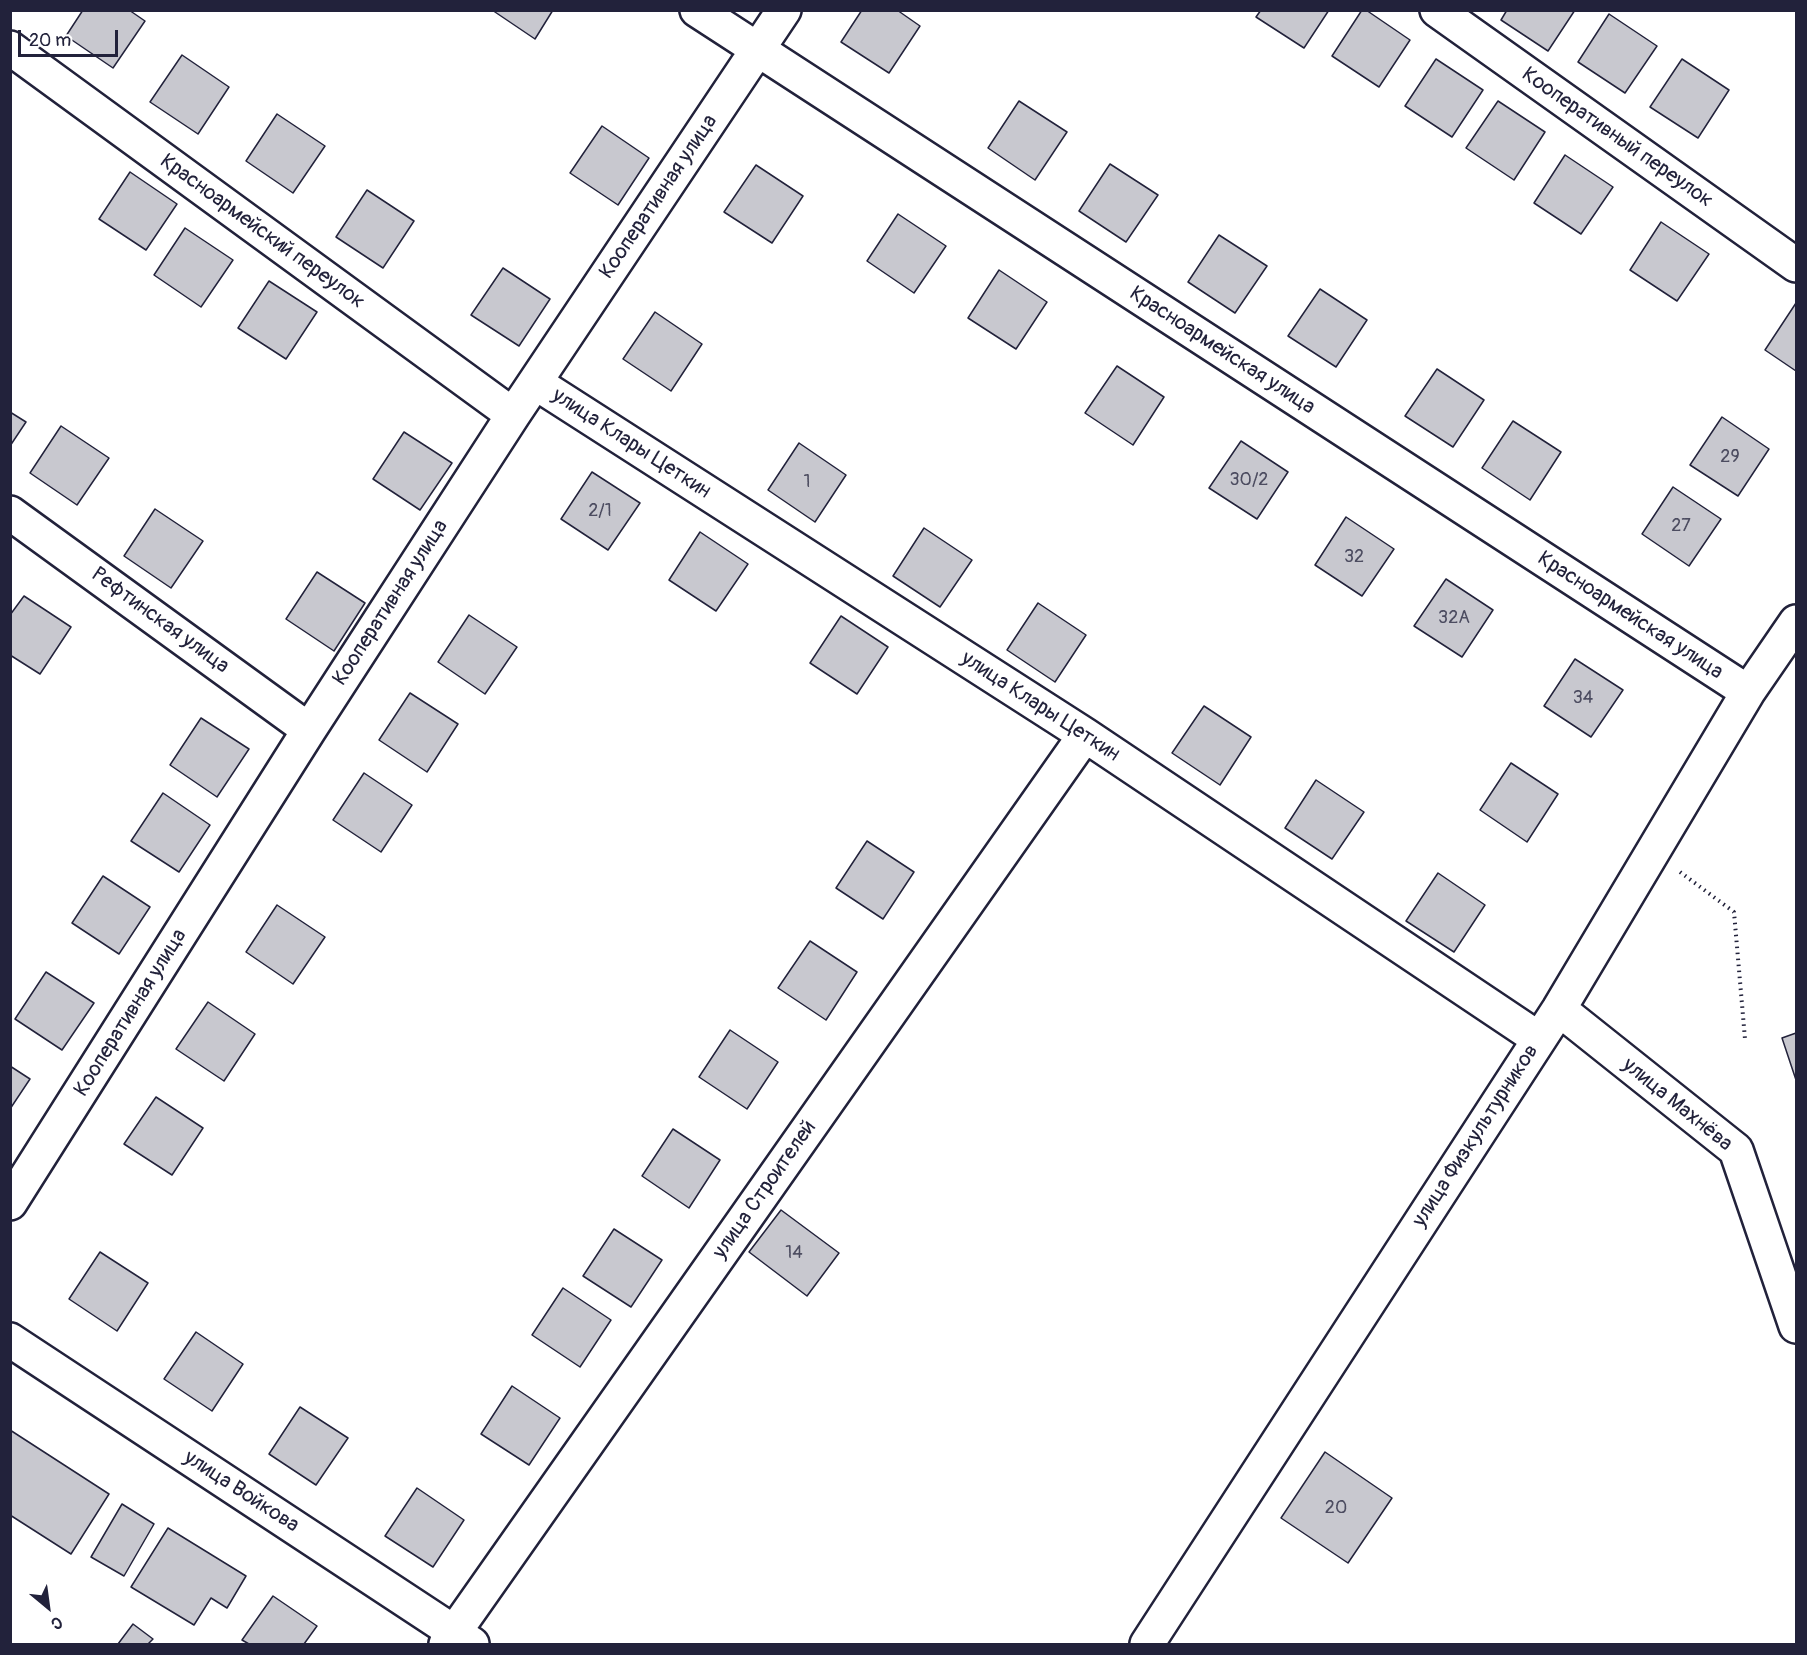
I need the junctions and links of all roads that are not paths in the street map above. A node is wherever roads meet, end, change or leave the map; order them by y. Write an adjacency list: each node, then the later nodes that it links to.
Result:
1 (697, 10): 5 (street, Красноармейская улица)
2 (784, 10): 5 (street, Кооперативная улица)
3 (1437, 10): 6 (street, Кооперативный переулок)
4 (10, 48): 8 (street, Красноармейский переулок)
5 (757, 49): 7 (street, Кооперативная улица); 11 (street, Красноармейская улица)
6 (1797, 265)
7 (536, 383): 8 (street, Кооперативная улица); 13 (street, улица Клары Цеткин)
8 (513, 415): 12 (street, Кооперативная улица)
9 (15, 527): 12 (street, Рефтинская улица)
10 (1797, 622): 11 (street, улица Физкультурников)
11 (1748, 692): 14 (street, улица Физкультурников)
12 (309, 730): 16 (street, Кооперативная улица)
13 (1085, 735): 15 (street, улица Клары Цеткин); 19 (street, улица Строителей)
14 (1559, 1009): 15 (street, улица Физкультурников); 17 (street, улица Махнёва)
15 (1539, 1039): 20 (street, улица Физкультурников)
16 (10, 1203)
17 (1797, 1326)
18 (10, 1340): 19 (street, улица Войкова)
19 (457, 1641)
20 (1147, 1644)

